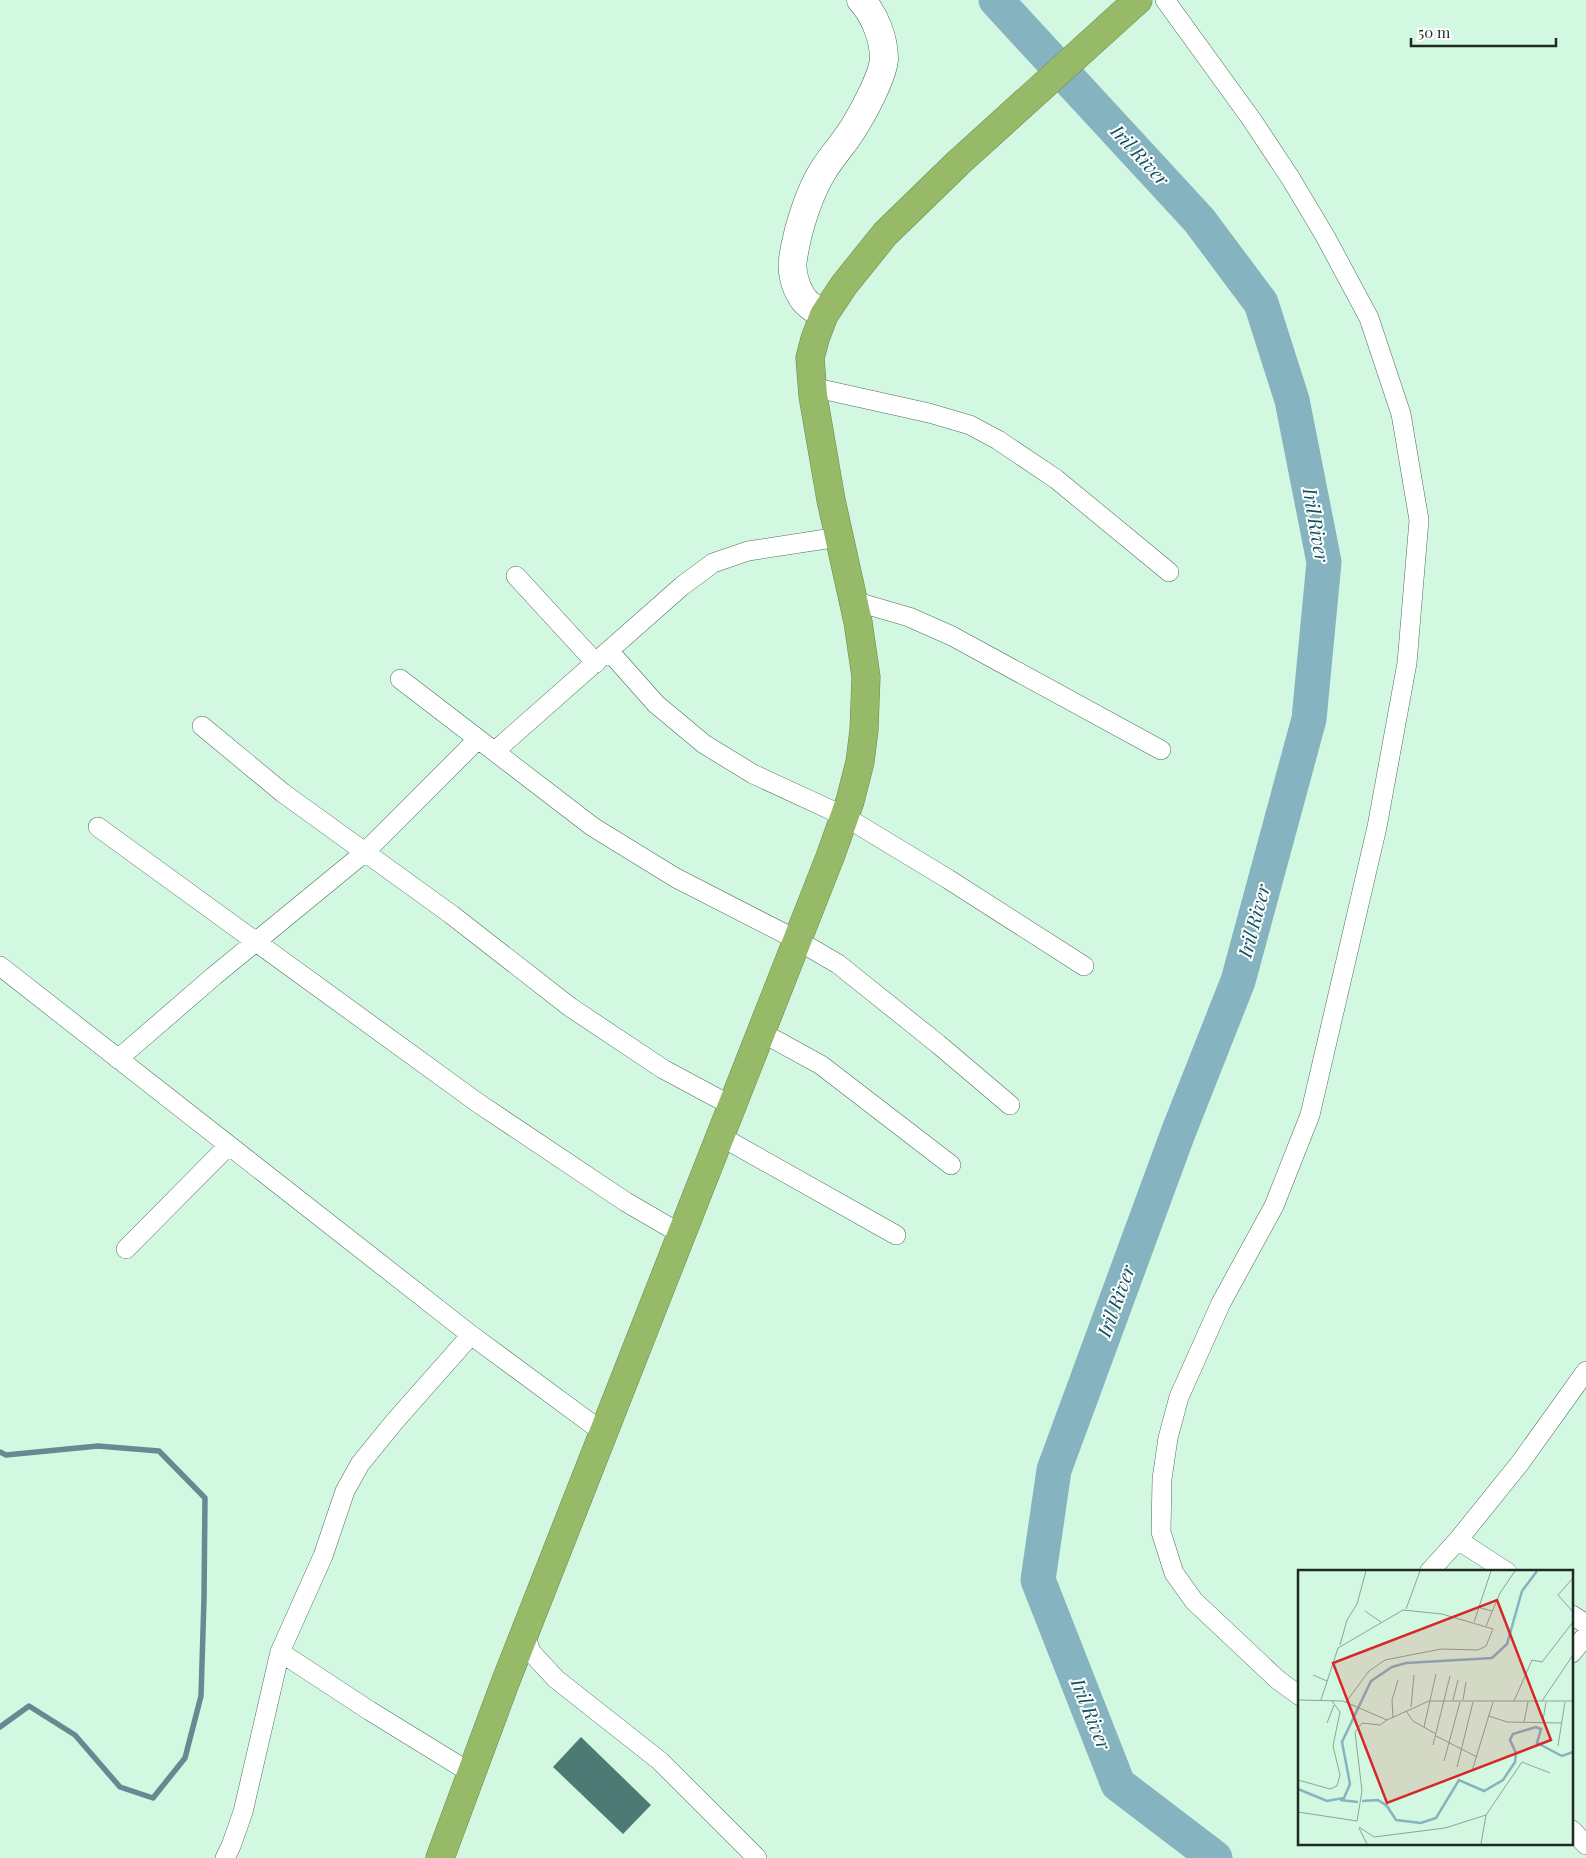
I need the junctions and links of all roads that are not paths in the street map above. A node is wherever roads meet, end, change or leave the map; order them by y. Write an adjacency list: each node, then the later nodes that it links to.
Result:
1 (861, 0): 4 (street)
2 (1138, 0): 4 (highway)
3 (1165, 0): 45 (street)
4 (824, 315): 5 (highway)
5 (812, 387): 6 (highway); 7 (street)
6 (839, 537): 9 (highway); 10 (street)
7 (1169, 572)
8 (516, 576): 10 (street)
9 (854, 601): 14 (street); 16 (highway)
10 (602, 657): 15 (street); 16 (street)
11 (400, 678): 13 (street)
12 (202, 726): 18 (street)
13 (478, 739): 15 (street); 18 (street)
14 (1161, 750)
15 (495, 751): 19 (street)
16 (844, 816): 19 (highway); 22 (street)
17 (98, 827): 20 (street)
18 (364, 853): 20 (street); 26 (street)
19 (797, 940): 23 (highway); 25 (street)
20 (256, 943): 24 (street); 30 (street)
21 (0, 966): 24 (street)
22 (1084, 966)
23 (761, 1032): 26 (highway); 29 (street)
24 (118, 1060): 28 (street)
25 (1010, 1105)
26 (732, 1106): 27 (highway)
27 (720, 1136): 30 (highway); 31 (street)
28 (228, 1146): 32 (street); 33 (street)
29 (951, 1165)
30 (682, 1234): 35 (highway)
31 (896, 1235)
32 (126, 1249)
33 (471, 1335): 35 (street); 44 (street)
34 (1586, 1371): 36 (street)
35 (604, 1433): 41 (highway)
36 (1458, 1540): 37 (street); 38 (street)
37 (1430, 1570)
38 (1504, 1570)
39 (1574, 1615): 40 (street)
40 (1586, 1624)
41 (525, 1633): 46 (highway); 51 (street)
42 (1586, 1635): 43 (street)
43 (1574, 1650)
44 (280, 1652): 46 (street); 49 (street)
45 (1298, 1695)
46 (471, 1773): 50 (highway)
47 (1574, 1832): 48 (street)
48 (1586, 1845)
49 (228, 1857)
50 (440, 1858)
51 (756, 1858)

